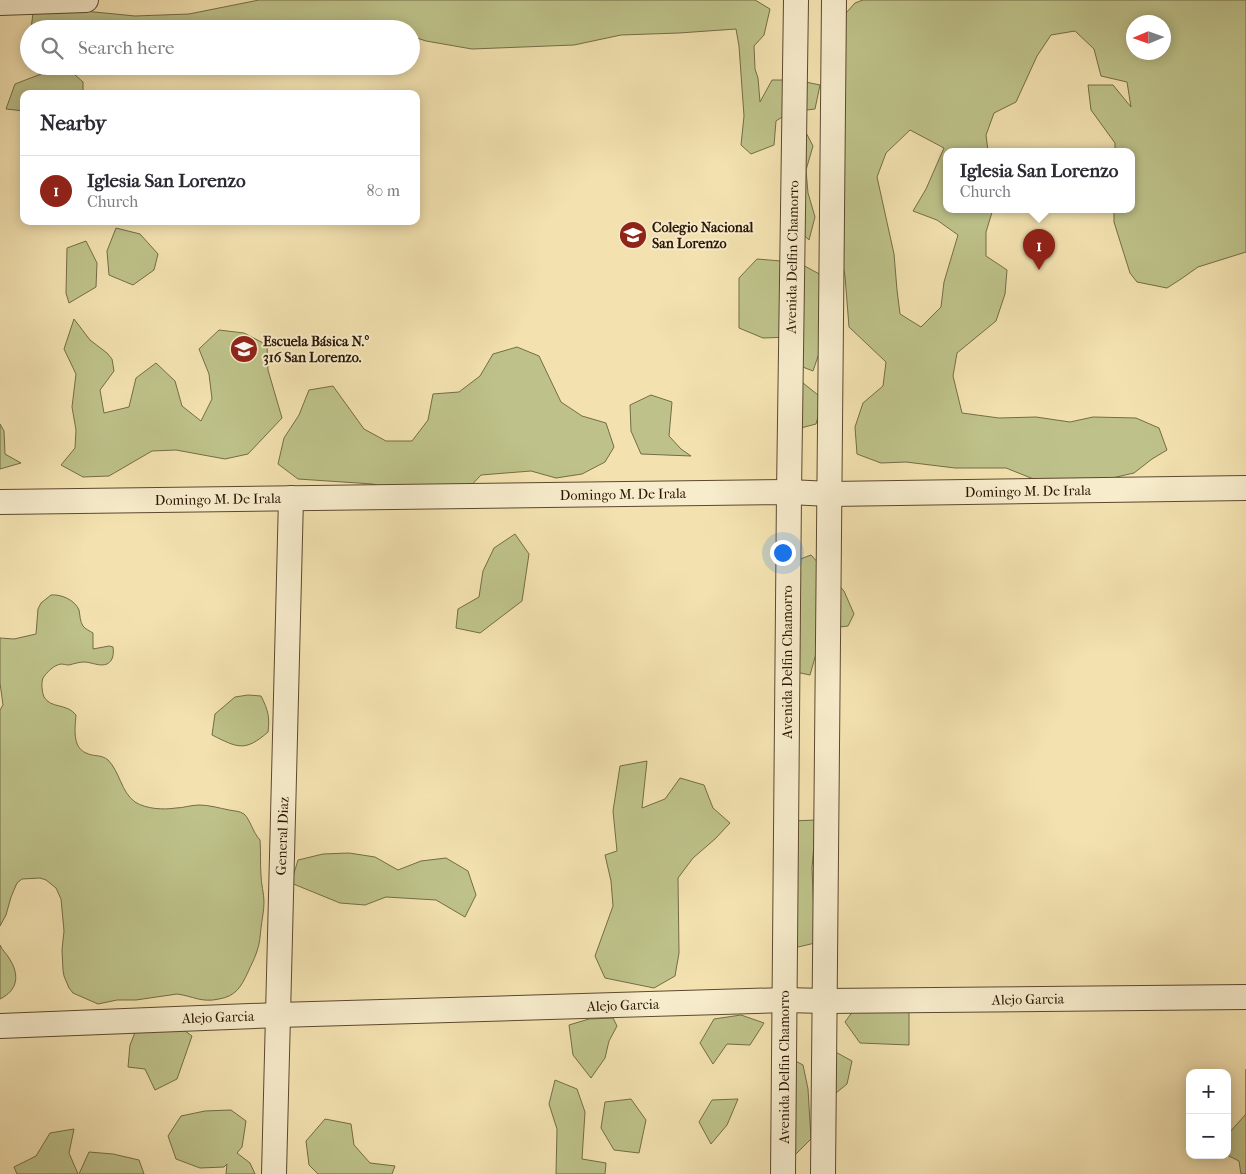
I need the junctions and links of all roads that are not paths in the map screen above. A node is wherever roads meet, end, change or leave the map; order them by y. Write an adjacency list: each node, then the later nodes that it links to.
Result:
1 (86, 0): 4 (street)
2 (796, 0): 6 (street, Avenida Delfin Chamorro)
3 (834, 0): 7 (street)
4 (0, 3)
5 (1246, 488): 7 (street, Domingo M. De Irala)
6 (789, 492): 7 (street, Domingo M. De Irala); 8 (street, Domingo M. De Irala); 11 (street, Avenida Delfin Chamorro)
7 (830, 494): 12 (street)
8 (291, 498): 9 (street, Domingo M. De Irala); 13 (street, General Diaz)
9 (0, 502)
10 (1246, 997): 12 (street, Alejo Garcia)
11 (785, 1000): 12 (street, Alejo Garcia); 13 (street, Alejo Garcia); 16 (street, Avenida Delfin Chamorro)
12 (825, 1001): 17 (street)
13 (278, 1015): 14 (street, Alejo Garcia); 15 (street, General Diaz)
14 (0, 1026)
15 (274, 1174)
16 (783, 1174)
17 (823, 1174)

